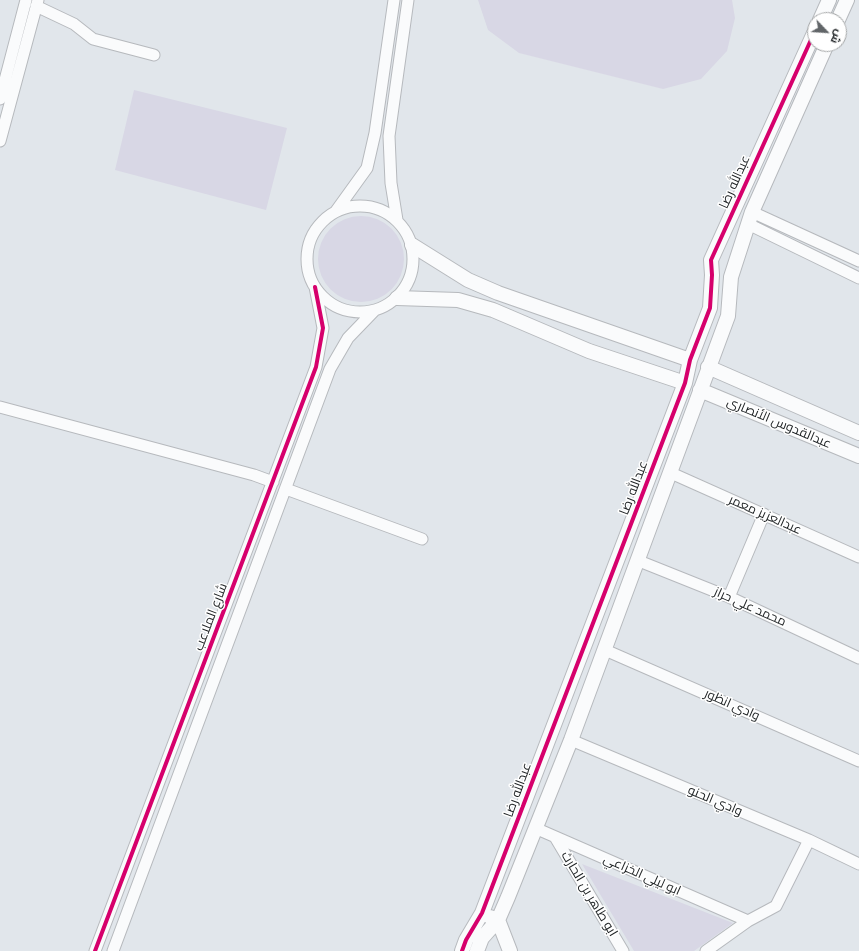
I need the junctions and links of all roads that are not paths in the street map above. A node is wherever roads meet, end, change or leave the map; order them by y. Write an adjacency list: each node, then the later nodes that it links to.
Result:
1 (26, 0): 12 (street)
2 (394, 0): 14 (street)
3 (408, 0): 16 (street)
4 (829, 0): 7 (street)
5 (847, 0): 8 (street)
6 (37, 3): 11 (street); 13 (street)
7 (824, 12)
8 (842, 12)
9 (807, 49): 23 (street, عبدالله رضا)
10 (823, 52): 15 (street)
11 (154, 55)
12 (0, 99)
13 (0, 141)
14 (336, 211): 16 (street); 20 (street)
15 (750, 218): 18 (street); 19 (street); 24 (street)
16 (397, 220): 17 (street)
17 (412, 245): 21 (street); 23 (street)
18 (859, 262)
19 (859, 278)
20 (315, 287): 22 (street); 31 (street, شارع الملاعب)
21 (397, 298): 22 (street); 25 (street)
22 (375, 310): 32 (street, شارع الملاعب)
23 (690, 360): 25 (street, عبدالله رضا)
24 (708, 367): 26 (street); 28 (street, عبدالقدوس الأنصاري)
25 (685, 384): 46 (street, عبدالله رضا)
26 (700, 390): 29 (street, عبدالقدوس الأنصاري); 30 (street)
27 (0, 407): 31 (street)
28 (858, 431)
29 (859, 456)
30 (671, 473): 33 (street, عبدالعزيز معمر); 36 (street)
31 (272, 482): 51 (street, شارع الملاعب)
32 (286, 488): 34 (street); 52 (street, شارع الملاعب)
33 (764, 514): 35 (street, عبدالعزيز معمر); 37 (street)
34 (422, 538)
35 (859, 557)
36 (638, 561): 37 (street, محمد علي حراز); 38 (street)
37 (729, 597): 39 (street, محمد علي حراز)
38 (605, 650): 40 (street); 41 (street, وادي انظور)
39 (859, 658)
40 (571, 740): 42 (street); 44 (street, وادي الحنو)
41 (859, 761)
42 (535, 828): 43 (street, ابو ليلي الخزاعي); 47 (street)
43 (555, 837): 48 (street, ابو ليلي الخزاعي); 56 (street, ابو طاهر بن الحارث)
44 (808, 840): 45 (street, وادي الحنو); 48 (street)
45 (859, 864)
46 (482, 913): 47 (street); 50 (street, عبدالله رضا)
47 (498, 920): 49 (street); 55 (street)
48 (748, 921): 57 (street)
49 (482, 938): 50 (street); 53 (street); 54 (street)
50 (464, 946)
51 (95, 951)
52 (113, 951)
53 (477, 951)
54 (490, 951)
55 (510, 951)
56 (623, 951)
57 (706, 951)

